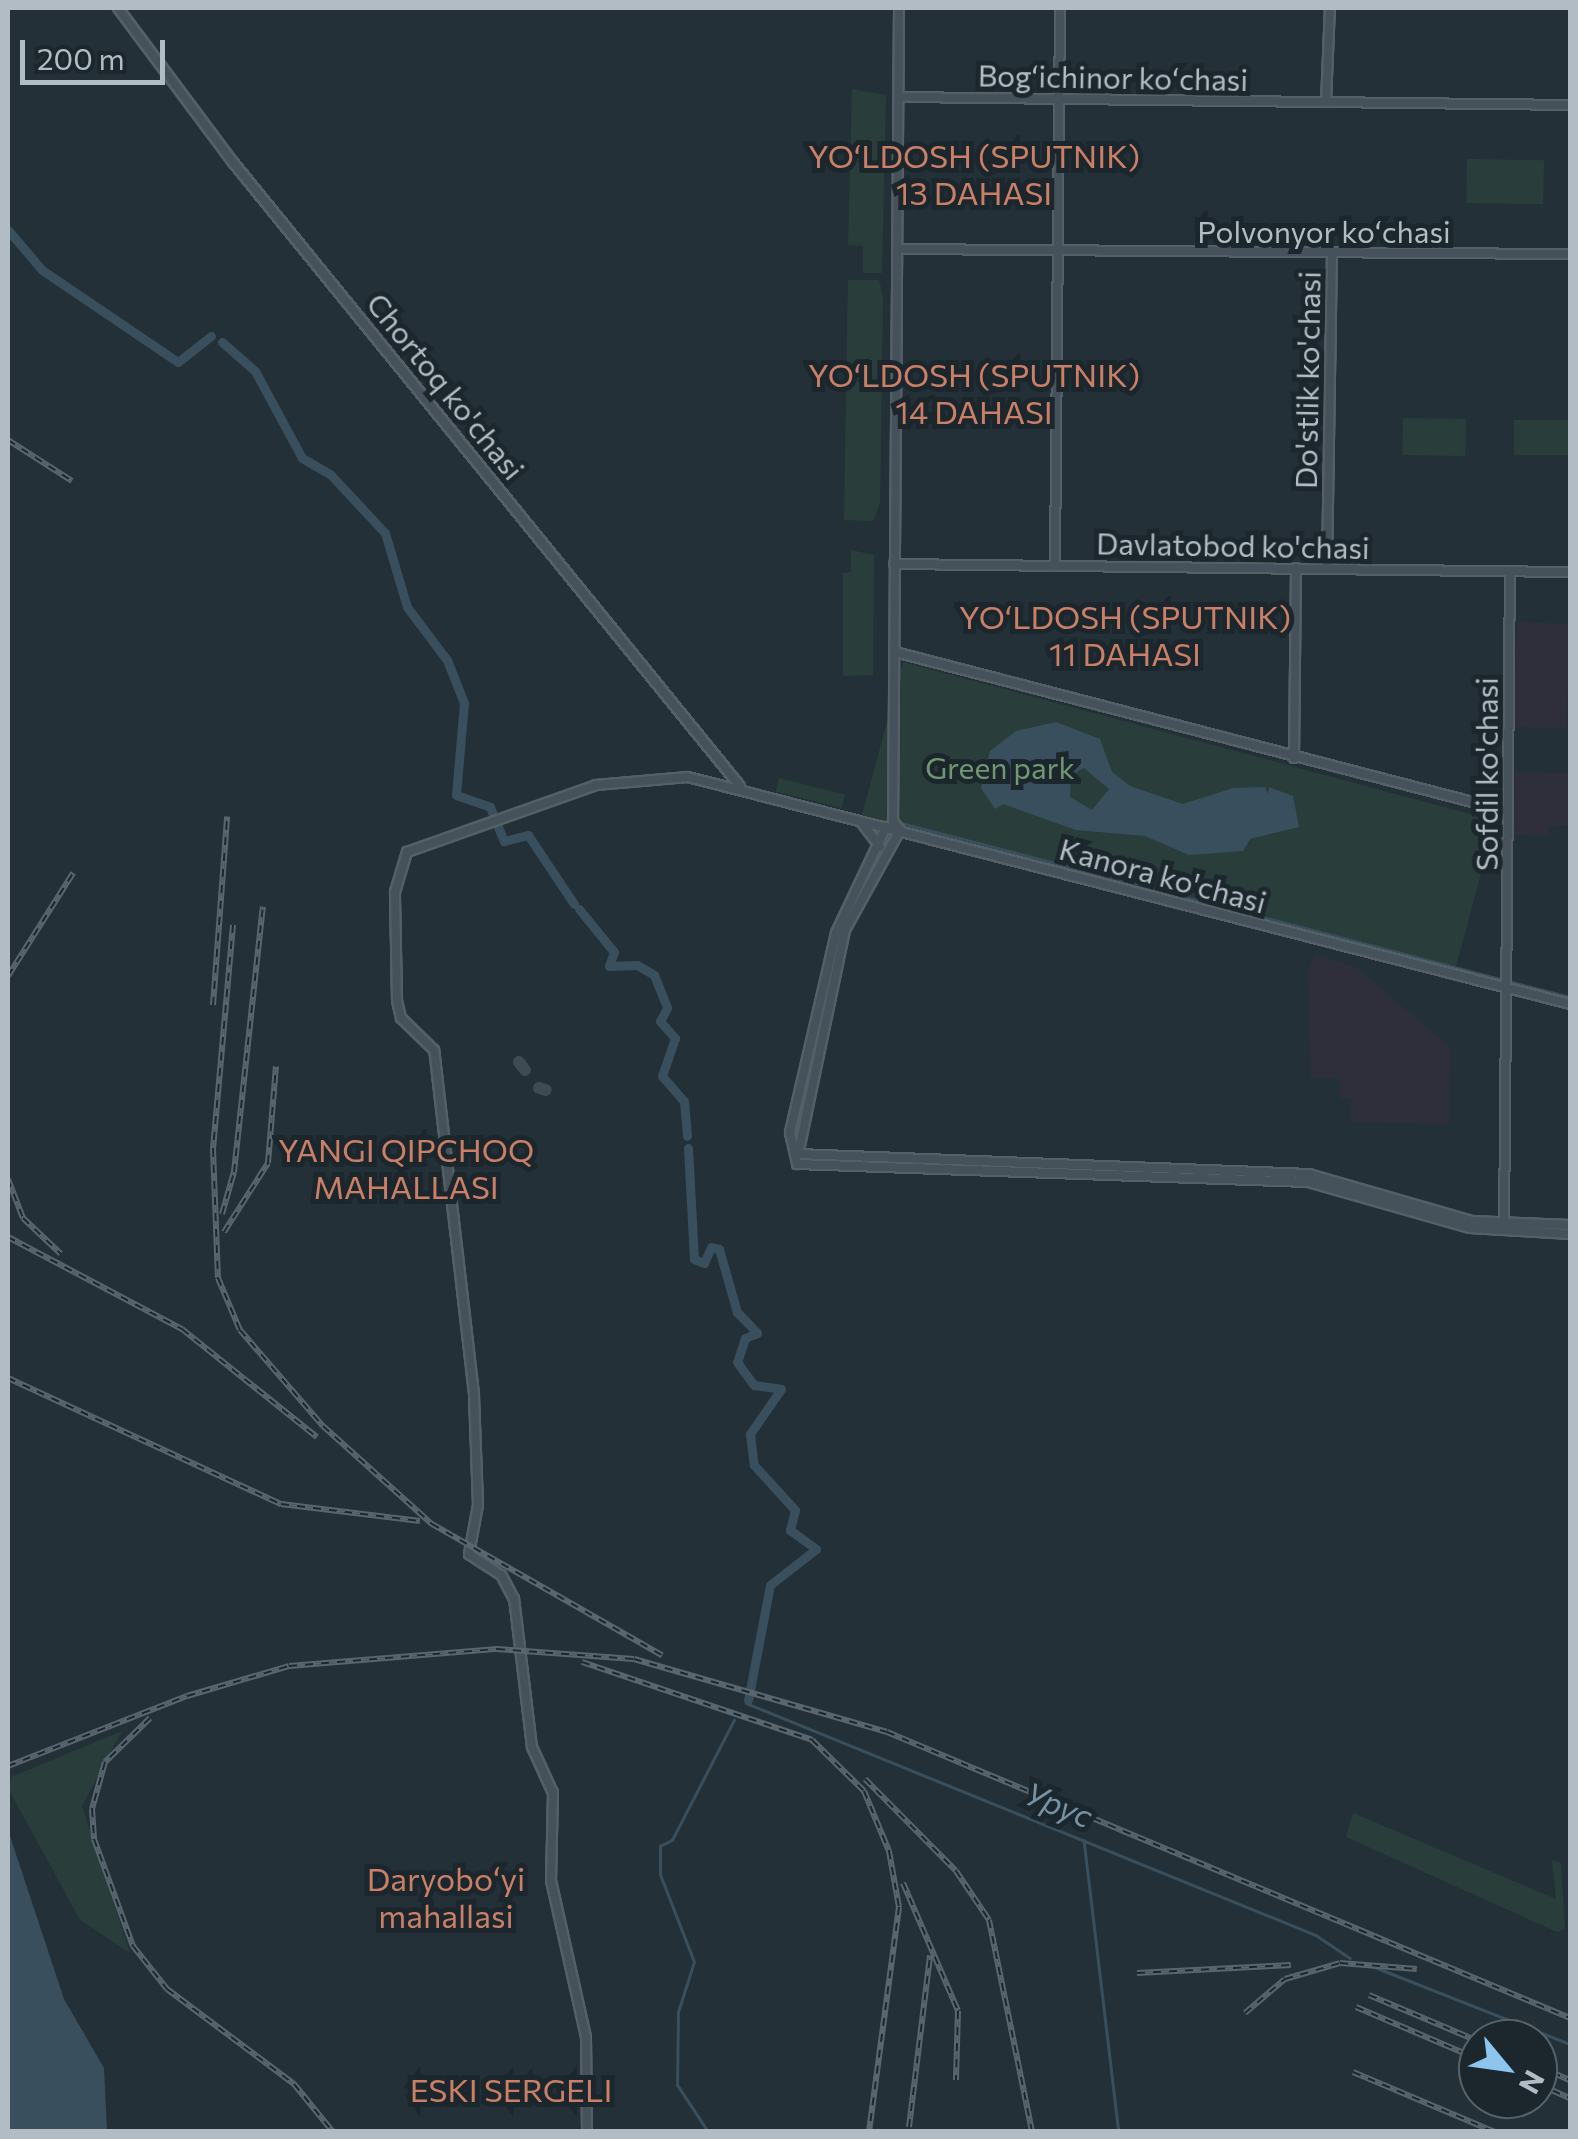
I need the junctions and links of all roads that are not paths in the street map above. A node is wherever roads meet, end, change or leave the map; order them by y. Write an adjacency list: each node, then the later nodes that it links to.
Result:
1 (118, 8): 21 (street, Chortoq ko'chasi)
2 (900, 8): 5 (street)
3 (1060, 8): 6 (street)
4 (1330, 8): 7 (street)
5 (899, 97): 6 (street, Bogʻichinor koʻchasi); 9 (street)
6 (1059, 99): 7 (street, Bogʻichinor koʻchasi); 10 (street)
7 (1329, 102): 8 (street, Bogʻichinor koʻchasi)
8 (1570, 105)
9 (898, 249): 10 (street, Polvonyor koʻchasi); 13 (street)
10 (1058, 252): 11 (street, Polvonyor koʻchasi); 14 (street)
11 (1332, 252): 12 (street, Polvonyor koʻchasi); 16 (street, Do'stlik ko'chasi)
12 (1570, 254)
13 (894, 564): 14 (street, Davlatobod ko'chasi); 19 (street)
14 (1055, 566): 15 (street, Davlatobod ko'chasi)
15 (1296, 568): 16 (street, Davlatobod ko'chasi); 20 (street)
16 (1327, 569): 17 (street, Davlatobod ko'chasi)
17 (1510, 572): 18 (street, Davlatobod ko'chasi); 24 (street, Sofdil ko'chasi)
18 (1570, 572)
19 (895, 652): 20 (street); 26 (street)
20 (1294, 758): 24 (street)
21 (718, 763): 22 (street); 23 (street, Chortoq ko'chasi)
22 (709, 780): 23 (street, Kanora ko'chasi); 36 (street, Kanora ko'chasi)
23 (744, 789): 25 (street, Kanora ko'chasi)
24 (1507, 812): 29 (street, Sofdil ko'chasi)
25 (859, 820): 26 (street, Kanora ko'chasi); 28 (street)
26 (890, 824): 27 (street, Kanora ko'chasi); 28 (street)
27 (900, 830): 29 (street, Kanora ko'chasi); 31 (street)
28 (880, 846): 32 (street)
29 (1508, 982): 30 (street, Kanora ko'chasi); 34 (street, Sofdil ko'chasi)
30 (1570, 1004)
31 (1090, 1167): 32 (street); 34 (street)
32 (1053, 1176): 34 (street)
33 (1570, 1226): 34 (street)
34 (1503, 1230): 35 (street)
35 (1570, 1234)
36 (587, 2132)

